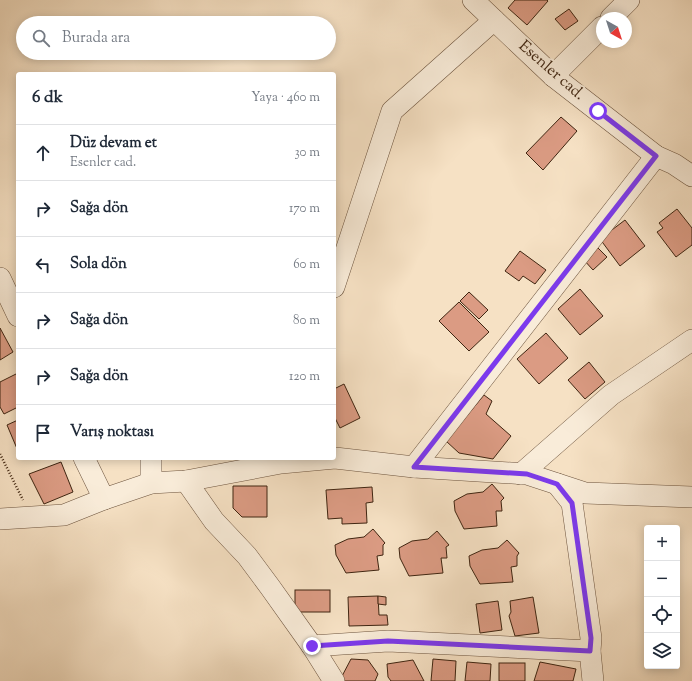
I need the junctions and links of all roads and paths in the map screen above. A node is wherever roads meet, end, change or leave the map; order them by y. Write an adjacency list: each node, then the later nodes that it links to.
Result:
1 (473, 0): 4 (street, Esenler cad.)
2 (629, 0): 3 (street)
3 (617, 12)
4 (494, 20): 6 (street, Esenler cad.); 10 (street)
5 (596, 33): 6 (street)
6 (553, 76): 7 (street, Esenler cad.)
7 (656, 156): 8 (street, Esenler cad.); 18 (street)
8 (692, 176)
9 (0, 278): 11 (street)
10 (336, 281)
11 (16, 312)
12 (692, 340): 19 (street)
13 (0, 454): 25 (path)
14 (336, 458): 18 (street)
15 (85, 460): 24 (street)
16 (151, 460): 21 (street)
17 (313, 460): 20 (street)
18 (414, 467): 19 (street)
19 (520, 474): 22 (street)
20 (186, 481): 21 (street); 27 (street)
21 (151, 483): 24 (street)
22 (557, 484): 23 (street); 28 (street)
23 (692, 497)
24 (104, 499): 25 (street)
25 (32, 517): 26 (street)
26 (0, 519)
27 (312, 646): 28 (street); 29 (street)
28 (590, 651): 30 (street)
29 (334, 681)
30 (594, 681)

